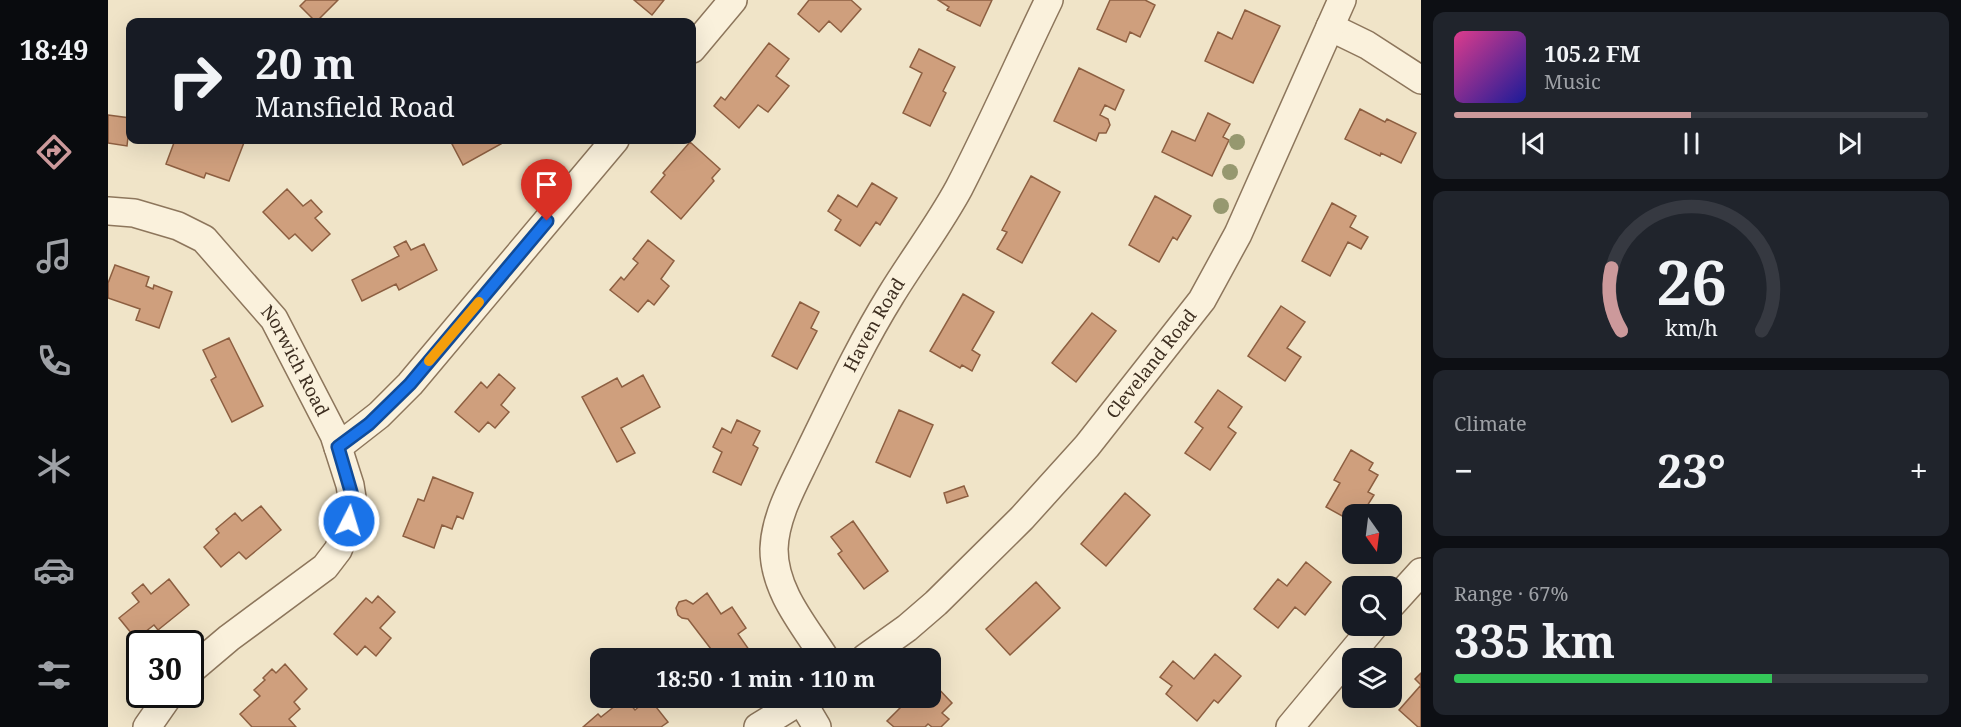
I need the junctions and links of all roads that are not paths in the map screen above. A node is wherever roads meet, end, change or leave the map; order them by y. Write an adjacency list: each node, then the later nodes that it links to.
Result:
1 (732, 0): 5 (street)
2 (1049, 0): 13 (street, Haven Road)
3 (1342, 0): 4 (street, Cleveland Road)
4 (1330, 27): 6 (street); 14 (street, Cleveland Road)
5 (696, 44)
6 (1421, 80)
7 (612, 144): 9 (street)
8 (108, 211): 9 (street, Norwich Road)
9 (338, 447): 15 (street, Norwich Road)
10 (1421, 572): 11 (street)
11 (1402, 593)
12 (1366, 636): 22 (street)
13 (819, 648)
14 (878, 648)
15 (204, 659)
16 (160, 708): 19 (street)
17 (789, 708): 20 (street)
18 (808, 708): 21 (street)
19 (147, 727)
20 (758, 727)
21 (817, 727)
22 (1290, 727)

